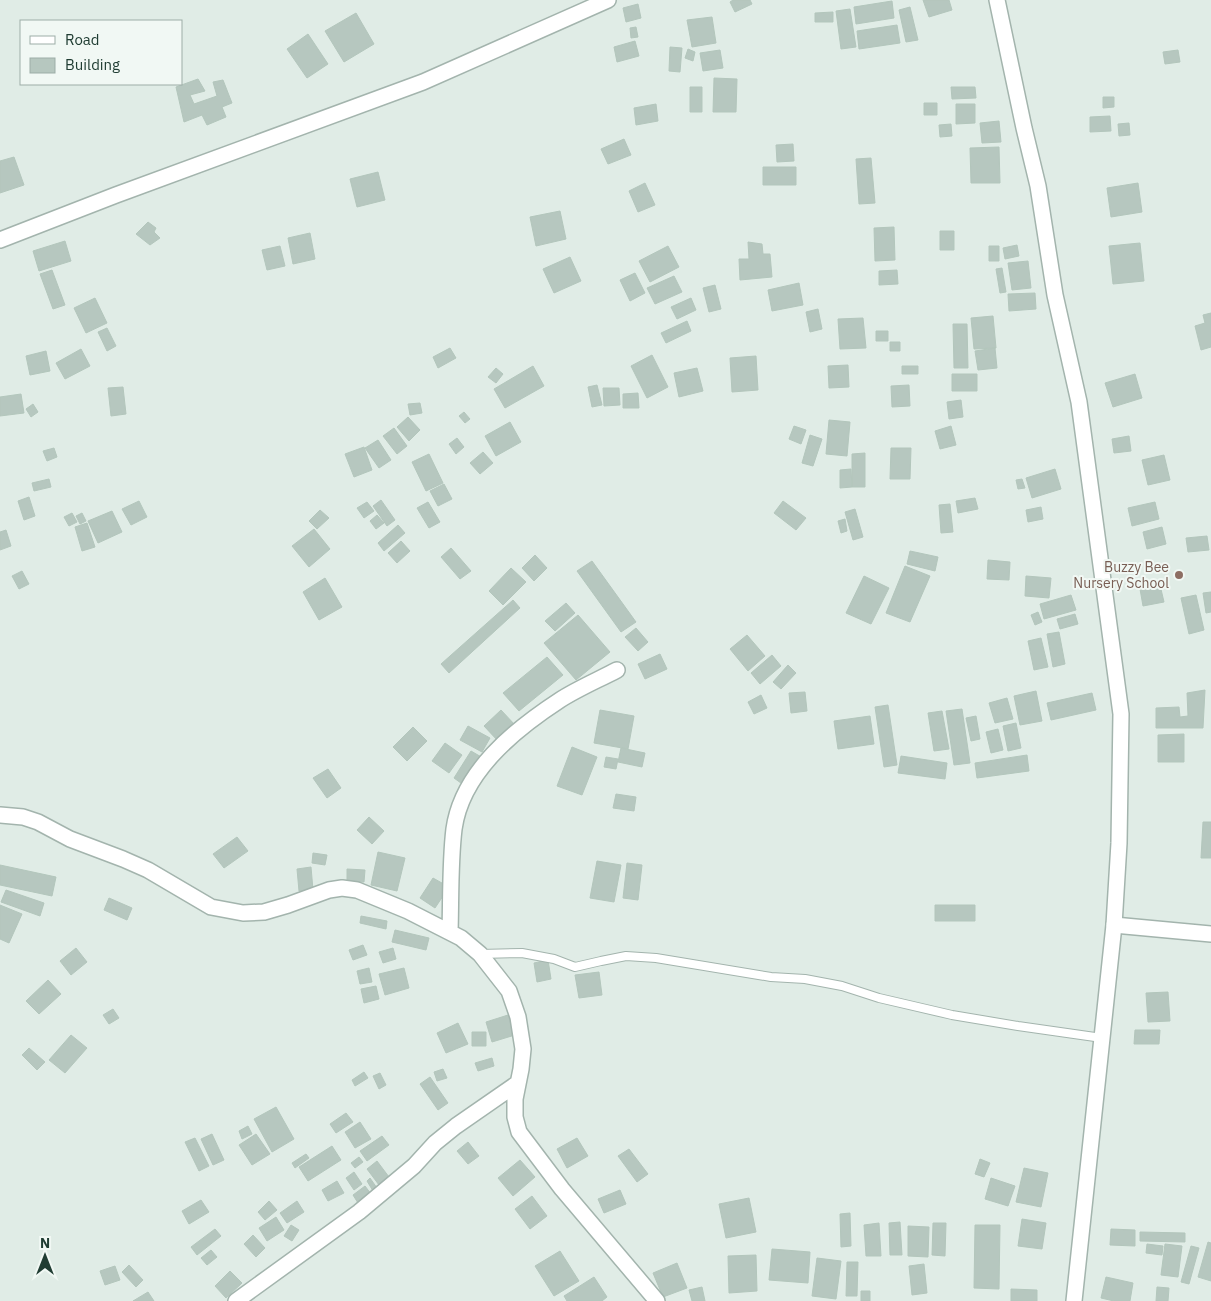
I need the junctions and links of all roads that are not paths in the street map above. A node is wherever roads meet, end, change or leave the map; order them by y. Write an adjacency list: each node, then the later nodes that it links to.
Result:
1 (608, 0): 3 (street)
2 (997, 0): 6 (street)
3 (0, 240)
4 (617, 670): 7 (street)
5 (0, 815): 7 (street)
6 (1114, 925): 8 (street); 10 (street)
7 (450, 932): 9 (street)
8 (1211, 934)
9 (480, 954): 10 (lane); 11 (street)
10 (1102, 1038): 14 (street)
11 (518, 1083): 12 (street); 13 (street)
12 (236, 1301)
13 (657, 1301)
14 (1074, 1301)

